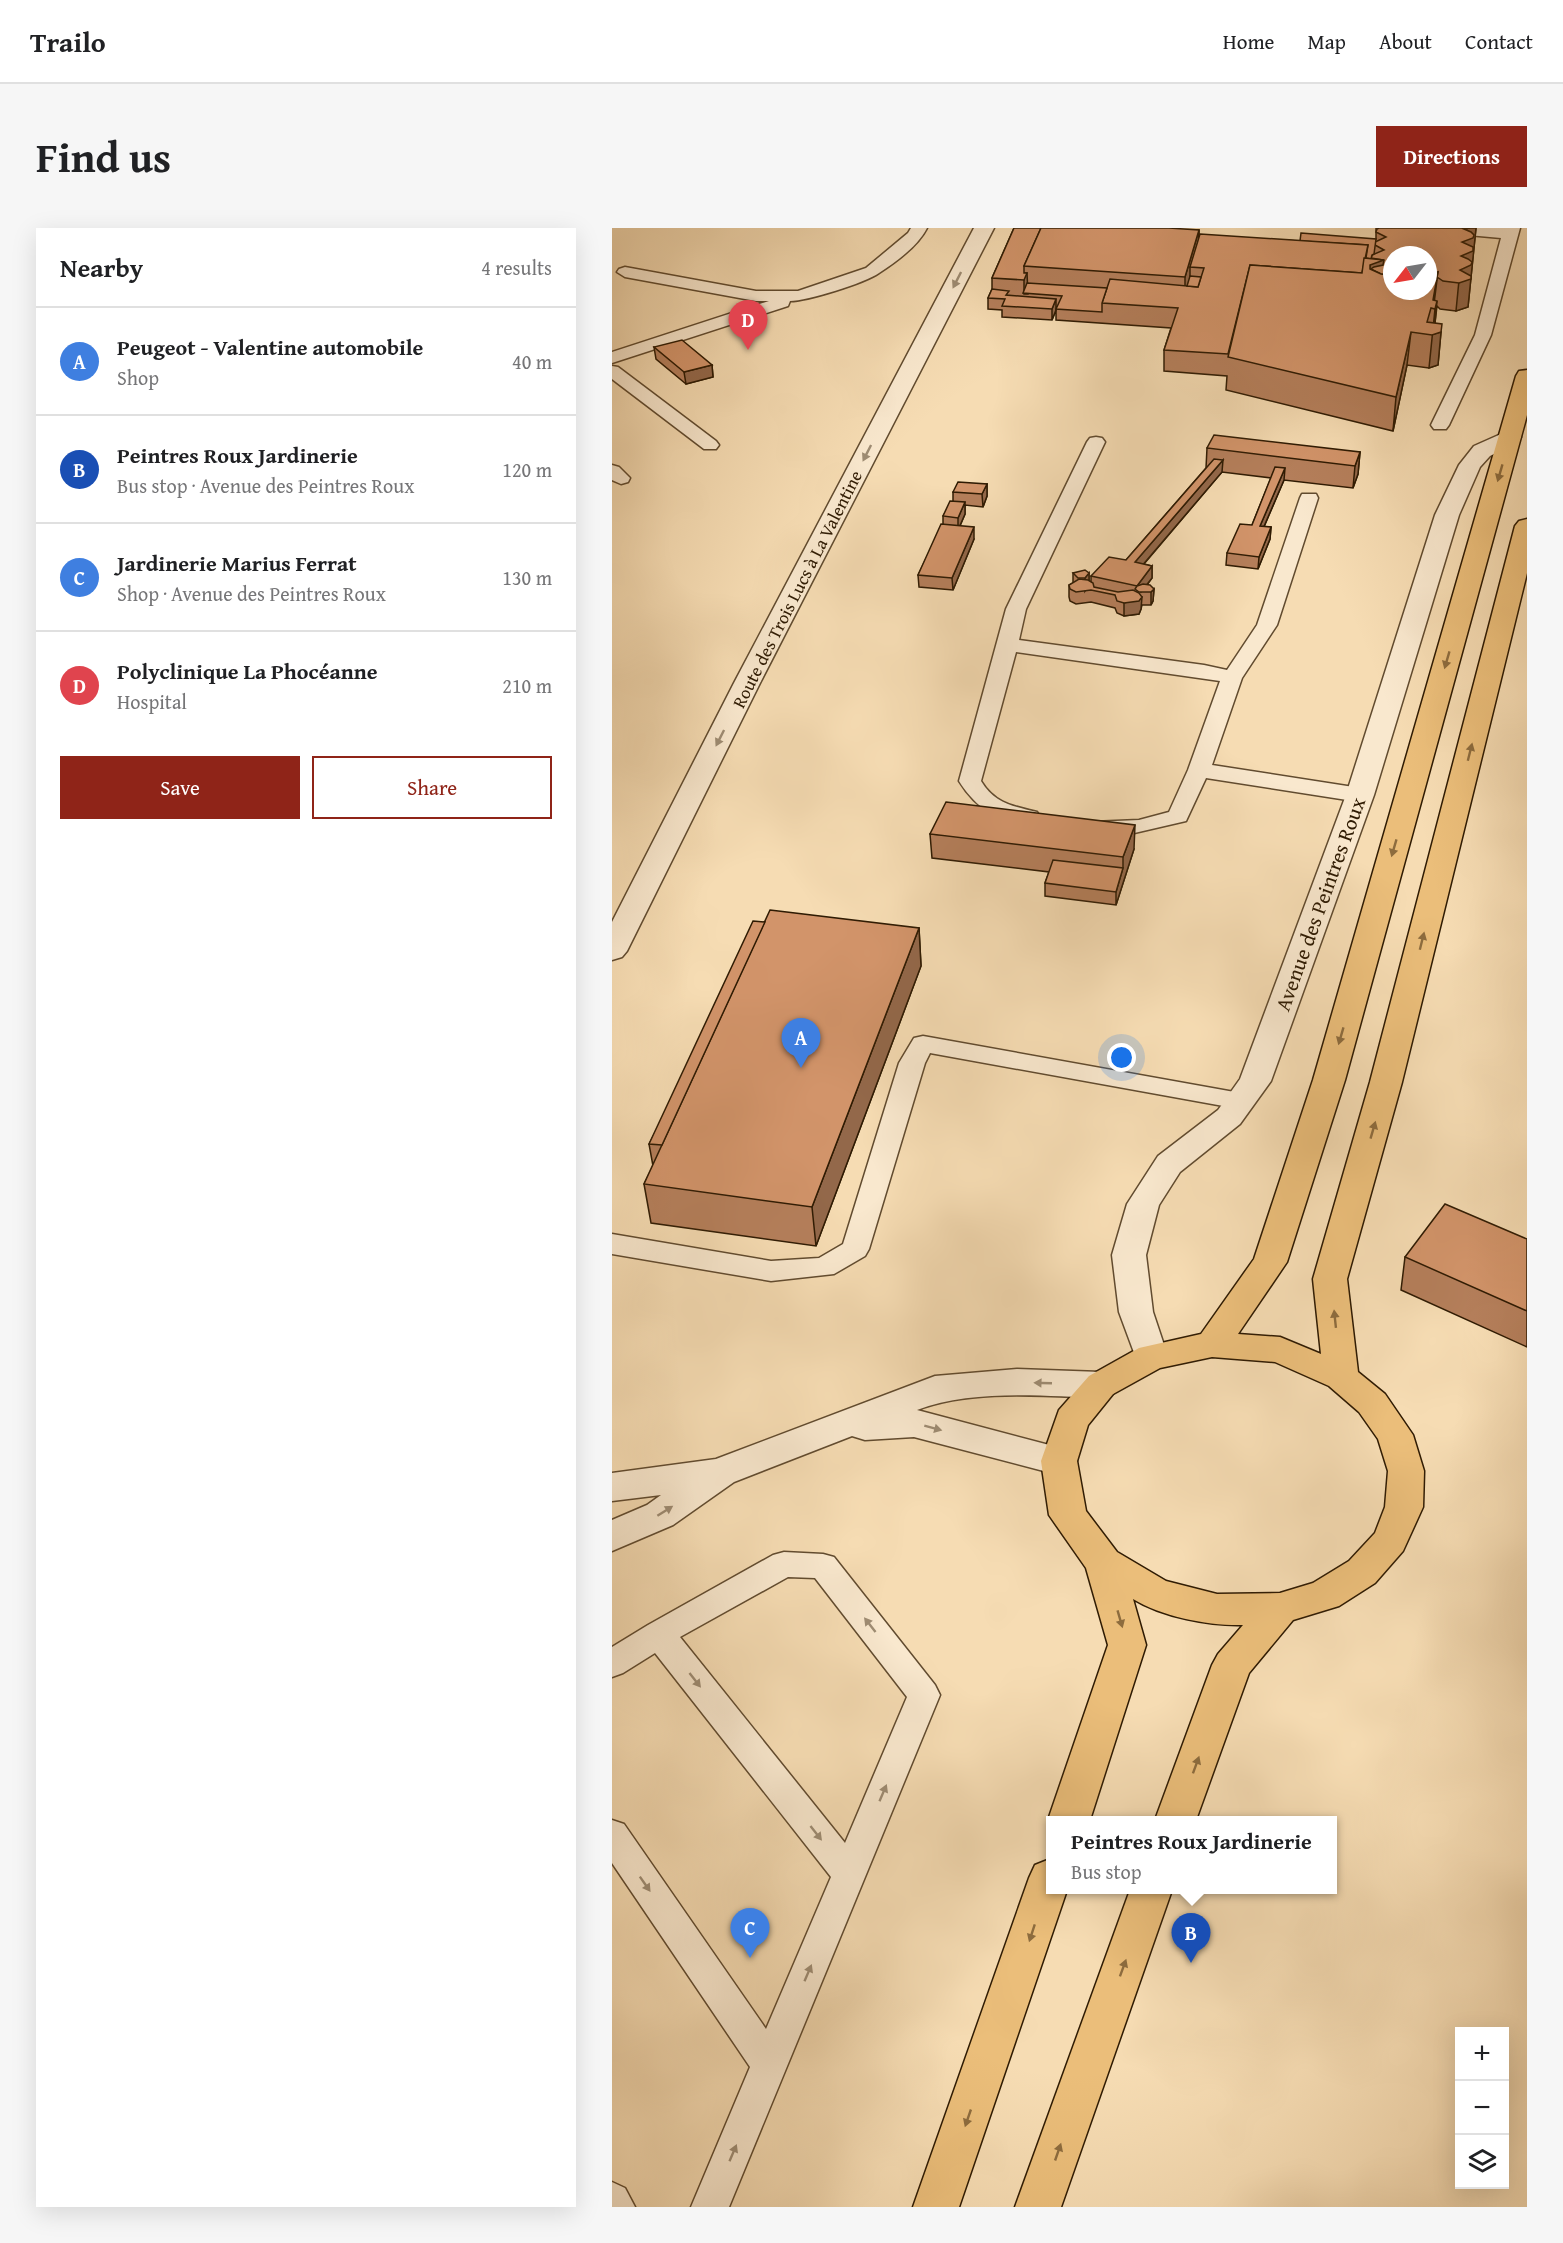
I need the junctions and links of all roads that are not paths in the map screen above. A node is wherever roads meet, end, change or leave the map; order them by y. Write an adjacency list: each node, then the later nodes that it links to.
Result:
1 (919, 228): 6 (lane)
2 (984, 228): 22 (street, Route des Trois Lucs à La Valentine, one-way to 22)
3 (1446, 228): 4 (lane)
4 (1511, 231): 10 (lane)
5 (625, 272): 6 (lane)
6 (800, 296): 7 (lane)
7 (612, 358)
8 (612, 371): 13 (lane)
9 (1527, 376): 11 (main road)
10 (1440, 425)
11 (1510, 437): 19 (street, Avenue des Peintres Roux); 25 (main road, one-way to 25)
12 (1096, 442): 16 (lane)
13 (710, 444)
14 (1309, 498): 17 (lane)
15 (1527, 526): 27 (main road, one-way to 15)
16 (1008, 645): 17 (lane); 20 (lane)
17 (1232, 678): 18 (lane)
18 (1199, 770): 19 (lane); 21 (lane)
19 (1360, 795): 23 (street, Avenue des Peintres Roux)
20 (1044, 819)
21 (1079, 824)
22 (612, 951)
23 (1240, 1101): 24 (lane); 26 (street, Avenue des Peintres Roux)
24 (612, 1244)
25 (1212, 1344): 26 (main road); 27 (main road)
26 (1151, 1356): 28 (main road)
27 (1341, 1377): 35 (main road)
28 (1101, 1385): 29 (street, one-way to 29); 30 (main road)
29 (833, 1428): 30 (street, one-way to 30); 31 (street)
30 (1059, 1461): 34 (main road)
31 (722, 1472): 32 (street); 33 (street, one-way to 31)
32 (612, 1486)
33 (612, 1536)
34 (1104, 1563): 35 (main road); 38 (main road, one-way to 38)
35 (1280, 1609): 39 (main road, one-way to 35)
36 (659, 1634): 37 (lane); 41 (lane, one-way to 41); 41 (lane, one-way to 36)
37 (612, 1664)
38 (1071, 1816)
39 (1178, 1816)
40 (612, 1835): 44 (lane, one-way to 44)
41 (849, 1874): 44 (lane, one-way to 41)
42 (1046, 1890): 48 (main road, one-way to 48)
43 (1150, 1894): 49 (main road, one-way to 43)
44 (770, 2064): 47 (lane, one-way to 44)
45 (612, 2201): 46 (lane)
46 (616, 2207)
47 (710, 2207)
48 (936, 2207)
49 (1038, 2207)

